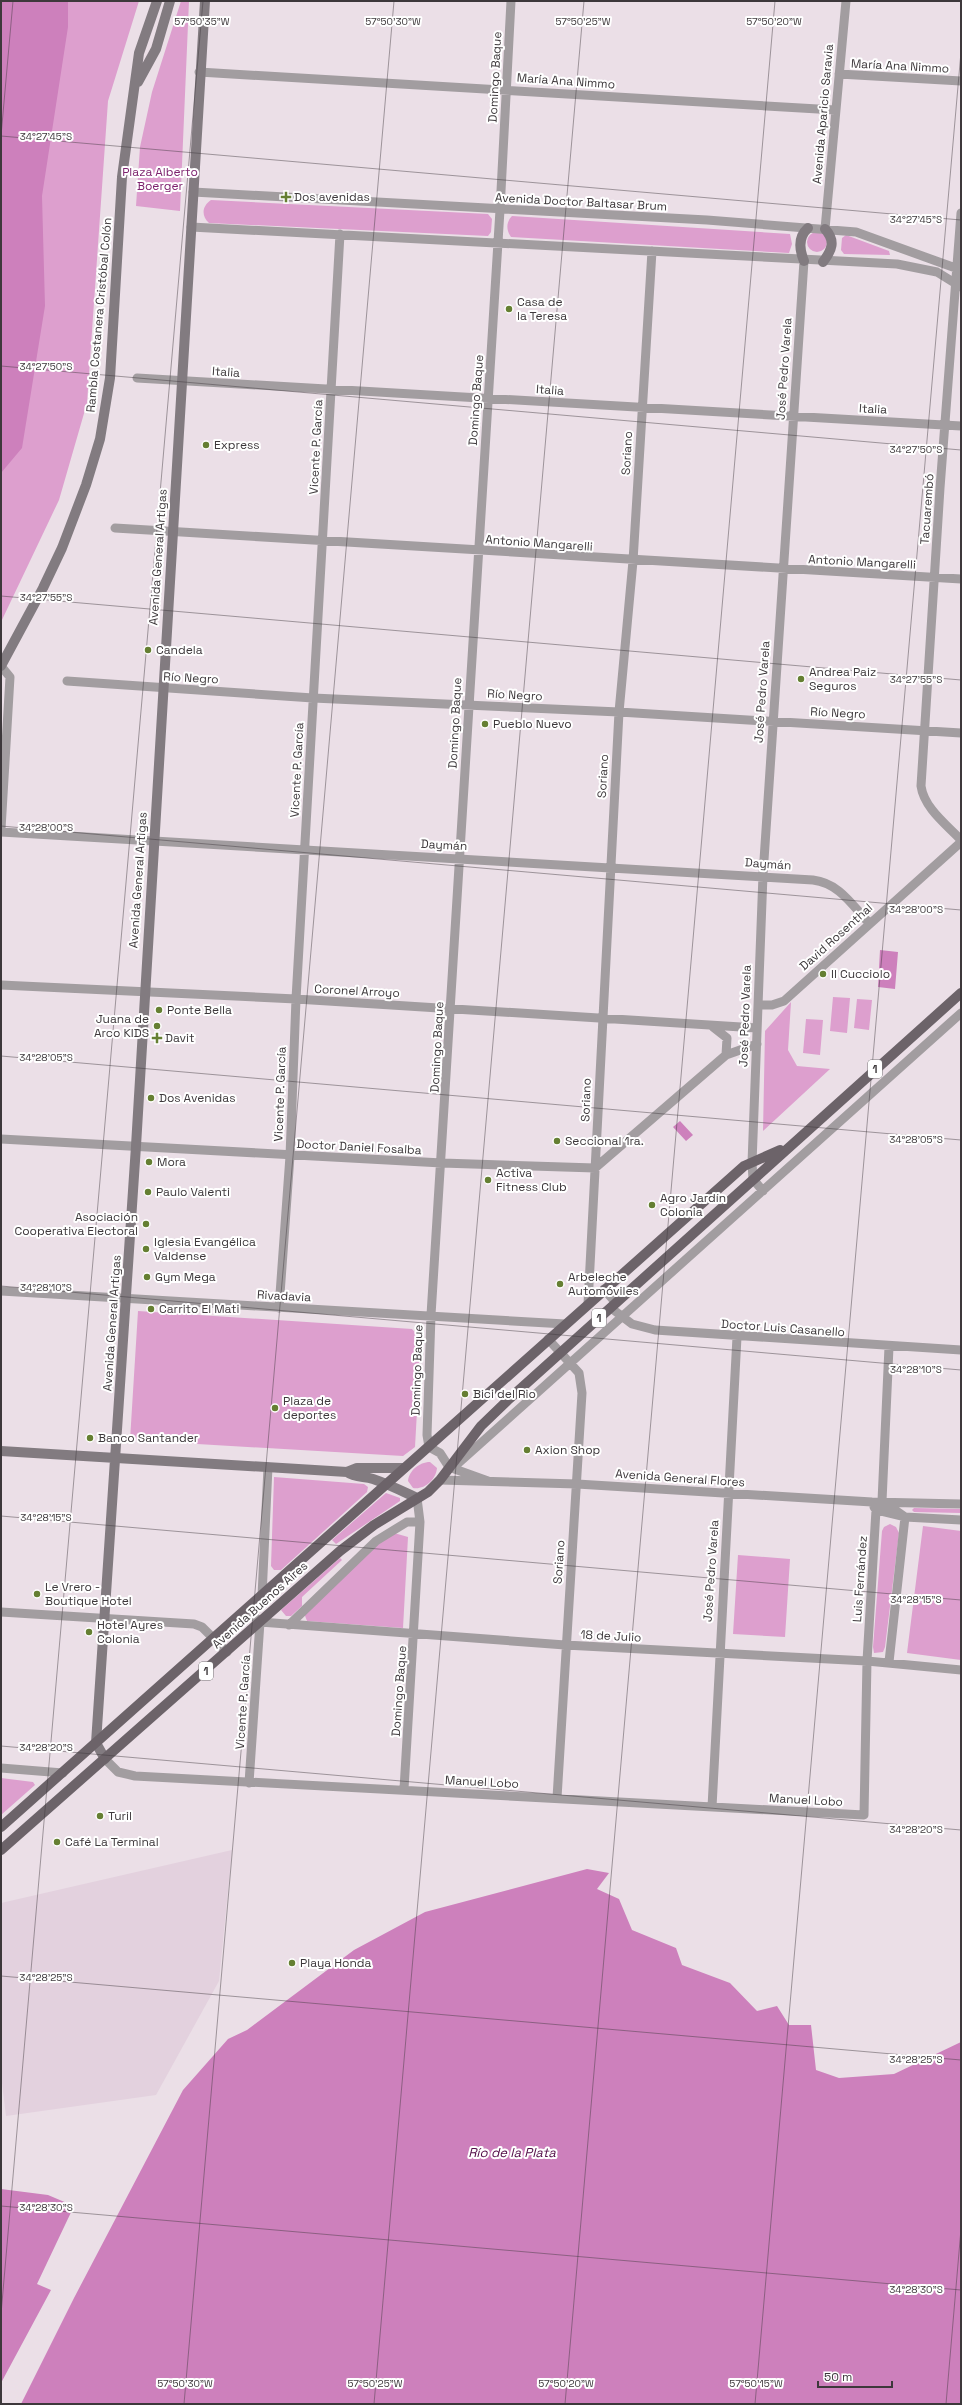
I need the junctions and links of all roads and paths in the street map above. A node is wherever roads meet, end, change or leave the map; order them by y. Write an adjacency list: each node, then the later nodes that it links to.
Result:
1 (157, 1): 9 (street, Rambla Costanera Cristóbal Colón)
2 (170, 1): 9 (street)
3 (205, 1): 6 (street, Avenida General Artigas)
4 (511, 1): 10 (street, Domingo Baque)
5 (846, 1): 7 (street, Avenida Aparicio Saravia)
6 (199, 72): 10 (street, María Ana Nimmo); 12 (street, Avenida General Artigas)
7 (839, 74): 8 (street, María Ana Nimmo); 11 (street, Avenida Aparicio Saravia)
8 (961, 81)
9 (135, 89): 41 (street, Rambla Costanera Cristóbal Colón)
10 (506, 89): 11 (street, María Ana Nimmo); 13 (street, Domingo Baque)
11 (836, 110): 17 (street, Avenida Aparicio Saravia)
12 (193, 192): 13 (street, Avenida Doctor Baltasar Brum); 15 (street, Avenida General Artigas)
13 (500, 210): 16 (street, Avenida Doctor Baltasar Brum); 19 (street, Domingo Baque)
14 (961, 212): 23 (street, Tacuarembó)
15 (192, 227): 18 (street); 26 (street, Avenida General Artigas)
16 (808, 228): 17 (street, Avenida Doctor Baltasar Brum); 21 (street, José Pedro Varela)
17 (825, 229): 22 (street); 23 (street, Avenida Doctor Baltasar Brum)
18 (340, 234): 19 (street); 27 (street, Vicente P. García)
19 (498, 243): 20 (street); 28 (street, Domingo Baque)
20 (652, 251): 21 (street); 29 (street, Soriano)
21 (804, 261): 22 (street); 30 (street, José Pedro Varela)
22 (823, 262): 24 (street)
23 (959, 269): 24 (street, Tacuarembó)
24 (958, 285): 31 (street, Tacuarembó)
25 (138, 378): 26 (street, Italia)
26 (183, 382): 27 (street, Italia); 34 (street, Avenida General Artigas)
27 (331, 391): 28 (street, Italia); 35 (street, Vicente P. García)
28 (489, 397): 29 (street, Italia); 36 (street, Domingo Baque)
29 (642, 408): 30 (street, Italia); 37 (street, Soriano)
30 (794, 417): 31 (street, Italia); 38 (street, José Pedro Varela)
31 (946, 425): 32 (street, Italia); 39 (street, Tacuarembó)
32 (961, 426)
33 (115, 528): 34 (street, Antonio Mangarelli)
34 (173, 531): 35 (street, Antonio Mangarelli); 43 (street, Avenida General Artigas)
35 (322, 541): 36 (street, Antonio Mangarelli); 44 (street, Vicente P. García)
36 (478, 551): 37 (street, Antonio Mangarelli); 45 (street, Domingo Baque)
37 (633, 561): 38 (street, Antonio Mangarelli); 46 (street, Soriano)
38 (782, 569): 39 (street, Antonio Mangarelli); 47 (street, José Pedro Varela)
39 (934, 578): 40 (street, Antonio Mangarelli); 48 (street, Tacuarembó)
40 (961, 579)
41 (1, 666): 50 (street)
42 (67, 681): 43 (street, Río Negro)
43 (163, 689): 44 (street, Río Negro); 52 (street, Avenida General Artigas)
44 (313, 698): 45 (street, Río Negro); 54 (street, Vicente P. García)
45 (468, 705): 46 (street, Río Negro); 55 (street, Domingo Baque)
46 (619, 712): 47 (street, Río Negro); 56 (street, Soriano)
47 (773, 722): 48 (street, Río Negro); 57 (street, José Pedro Varela)
48 (924, 730): 49 (street, Río Negro); 53 (street, Tacuarembó)
49 (961, 733)
50 (1, 828)
51 (1, 832): 52 (street, Daymán)
52 (154, 841): 54 (street, Daymán); 60 (street, Avenida General Artigas)
53 (961, 841): 58 (street, David Rosenthal)
54 (305, 850): 55 (street, Daymán); 62 (street, Vicente P. García)
55 (460, 858): 56 (street, Daymán); 64 (street, Domingo Baque)
56 (610, 867): 57 (street, Daymán); 66 (street, Soriano)
57 (763, 876): 58 (street, Daymán); 63 (street, José Pedro Varela)
58 (869, 923): 63 (street, David Rosenthal)
59 (1, 985): 60 (street, Coronel Arroyo)
60 (144, 992): 62 (street, Coronel Arroyo); 73 (street, Avenida General Artigas)
61 (961, 992): 72 (main road, 1)
62 (296, 999): 64 (street, Coronel Arroyo); 74 (street, Vicente P. García)
63 (758, 1005): 68 (street, José Pedro Varela)
64 (451, 1008): 66 (street, Coronel Arroyo); 75 (street, Domingo Baque)
65 (961, 1013): 79 (street)
66 (601, 1019): 67 (street, Coronel Arroyo); 77 (street, Soriano)
67 (712, 1027): 68 (street, Coronel Arroyo); 70 (street)
68 (757, 1028): 69 (street, José Pedro Varela)
69 (757, 1044): 70 (street); 76 (street, José Pedro Varela)
70 (726, 1055): 77 (street)
71 (1, 1139): 73 (street, Doctor Daniel Fosalba)
72 (790, 1145): 76 (main road, 1); 78 (main road, 1)
73 (136, 1146): 74 (street, Doctor Daniel Fosalba); 82 (street, Avenida General Artigas)
74 (290, 1156): 75 (street, Doctor Daniel Fosalba); 85 (street, Vicente P. García)
75 (442, 1163): 77 (street, Doctor Daniel Fosalba); 86 (street, Domingo Baque)
76 (748, 1164): 78 (street, José Pedro Varela); 80 (main road, 1)
77 (595, 1168): 83 (street, Soriano)
78 (753, 1179): 79 (street); 84 (main road, 1)
79 (763, 1191): 87 (street)
80 (604, 1289): 83 (main road, 1); 84 (street, Doctor Luis Casanello)
81 (1, 1291): 82 (street, Rivadavia)
82 (126, 1299): 85 (street, Rivadavia); 97 (street, Avenida General Artigas)
83 (588, 1304): 88 (main road, 1)
84 (613, 1305): 87 (street, Doctor Luis Casanello); 93 (main road, 1)
85 (278, 1308): 86 (street, Rivadavia)
86 (431, 1316): 88 (street, Rivadavia); 95 (street, Domingo Baque)
87 (622, 1317): 89 (street, Doctor Luis Casanello); 94 (street)
88 (565, 1324): 90 (main road, 1)
89 (737, 1337): 91 (street, Doctor Luis Casanello); 106 (street, José Pedro Varela)
90 (548, 1339): 93 (street, Soriano); 95 (main road, 1)
91 (889, 1347): 92 (street, Doctor Luis Casanello); 108 (street)
92 (961, 1350)
93 (560, 1352): 94 (street, Soriano); 100 (main road, 1)
94 (570, 1363): 100 (street); 105 (street, Soriano)
95 (429, 1447): 99 (main road, 1); 100 (street)
96 (1, 1450): 97 (street)
97 (116, 1457): 98 (street); 117 (street, Avenida General Artigas)
98 (268, 1467): 101 (street); 114 (street)
99 (404, 1468): 101 (street); 104 (main road, Avenida Buenos Aires / 1)
100 (451, 1468): 102 (main road, 1); 103 (street, Avenida General Flores)
101 (347, 1472): 104 (street)
102 (440, 1480): 103 (street, Avenida General Flores); 107 (main road, 1)
103 (488, 1481): 105 (street, Avenida General Flores)
104 (387, 1484): 107 (street); 114 (main road, Avenida Buenos Aires / 1)
105 (577, 1484): 106 (street, Avenida General Flores); 122 (street, Soriano)
106 (730, 1494): 110 (street, Avenida General Flores); 124 (street, José Pedro Varela)
107 (417, 1498): 113 (street, Domingo Baque); 118 (main road, Avenida Buenos Aires / 1)
108 (882, 1501): 109 (street, Avenida General Flores); 110 (street, Avenida General Flores); 111 (street)
109 (961, 1504)
110 (874, 1506): 111 (street, Avenida General Flores); 125 (street, Luis Fernández)
111 (904, 1517): 112 (street, Avenida General Flores); 126 (street)
112 (961, 1520)
113 (420, 1522): 119 (street); 120 (street, Domingo Baque)
114 (262, 1596): 115 (main road, Avenida Buenos Aires / 1)
115 (247, 1609): 118 (street); 121 (main road, Avenida Buenos Aires / 1)
116 (1, 1612): 117 (street)
117 (105, 1619): 121 (street); 128 (street, Avenida General Artigas)
118 (260, 1622): 119 (street, 18 de Julio); 123 (main road, Avenida Buenos Aires / 1); 132 (street, Vicente P. García)
119 (289, 1625): 120 (street, 18 de Julio)
120 (415, 1633): 122 (street, 18 de Julio); 133 (street, Domingo Baque)
121 (213, 1637): 123 (street); 128 (main road, Avenida Buenos Aires / 1)
122 (565, 1645): 124 (street, 18 de Julio); 134 (street, Soriano)
123 (227, 1652): 129 (main road, Avenida Buenos Aires / 1)
124 (718, 1653): 125 (street, 18 de Julio); 135 (street, José Pedro Varela)
125 (867, 1660): 126 (street, 18 de Julio); 136 (street, Luis Fernández)
126 (889, 1662): 127 (street, 18 de Julio)
127 (961, 1670)
128 (96, 1744): 129 (street); 131 (main road, Avenida Buenos Aires / 1)
129 (105, 1759): 132 (street, Manuel Lobo); 139 (main road, Avenida Buenos Aires / 1)
130 (1, 1768): 131 (street)
131 (62, 1773): 137 (main road, Avenida Buenos Aires / 1)
132 (249, 1783): 133 (street, Manuel Lobo)
133 (404, 1789): 134 (street, Manuel Lobo)
134 (557, 1798): 135 (street, Manuel Lobo)
135 (712, 1807): 136 (street, Manuel Lobo)
136 (864, 1815)
137 (13, 1817): 138 (main road, Avenida Buenos Aires / 1); 139 (main road)
138 (1, 1827)
139 (24, 1831): 140 (main road, Avenida Buenos Aires / 1)
140 (1, 1850)

